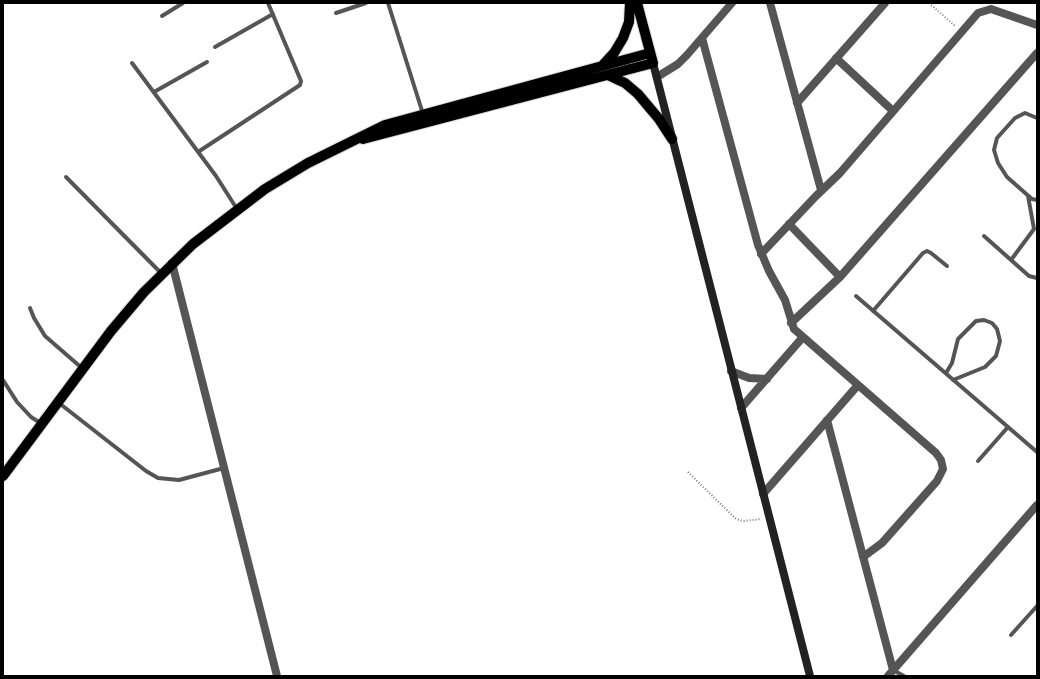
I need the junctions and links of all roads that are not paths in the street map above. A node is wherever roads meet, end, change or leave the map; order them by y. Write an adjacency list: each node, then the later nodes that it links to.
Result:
1 (183, 3): 12 (lane)
2 (268, 3): 11 (lane)
3 (366, 3): 10 (lane)
4 (388, 3): 28 (lane)
5 (630, 3): 22 (main road)
6 (637, 3): 16 (main road)
7 (732, 3): 14 (street)
8 (770, 3): 26 (street)
9 (884, 3): 18 (street)
10 (336, 13)
11 (272, 14): 15 (lane); 32 (lane)
12 (162, 16)
13 (1037, 25): 27 (street)
14 (702, 38): 24 (street); 40 (street)
15 (215, 47)
16 (650, 53): 21 (main road); 22 (main road)
17 (1037, 53): 45 (street)
18 (836, 58): 26 (street); 27 (street)
19 (207, 62): 25 (lane)
20 (132, 63): 25 (lane)
21 (653, 63): 23 (main road); 24 (main road)
22 (602, 66): 28 (main road)
23 (608, 75): 30 (main road); 31 (main road)
24 (657, 77): 30 (main road)
25 (154, 92): 32 (lane)
26 (797, 103): 34 (street)
27 (892, 111): 34 (street)
28 (422, 114): 31 (main road)
29 (1037, 118): 35 (lane)
30 (672, 139): 53 (main road)
31 (349, 142): 37 (main road)
32 (198, 152): 37 (lane)
33 (66, 177): 44 (lane)
34 (821, 190): 38 (street)
35 (1028, 196): 36 (lane); 41 (lane)
36 (1037, 200)
37 (236, 209): 42 (main road)
38 (789, 224): 40 (street); 45 (street)
39 (984, 236): 41 (lane)
40 (761, 254): 50 (street)
41 (1011, 260): 46 (lane)
42 (172, 263): 44 (main road); 66 (street)
43 (947, 266): 49 (lane)
44 (162, 273): 52 (main road)
45 (840, 277): 50 (street)
46 (1037, 278)
47 (856, 296): 49 (lane)
48 (30, 308): 52 (lane)
49 (873, 311): 54 (lane)
50 (791, 324): 51 (street)
51 (803, 337): 55 (street); 58 (street)
52 (83, 370): 59 (main road)
53 (732, 371): 55 (street); 60 (main road)
54 (946, 373): 57 (lane); 57 (lane)
55 (767, 379): 60 (street)
56 (3, 380): 62 (lane)
57 (953, 380): 63 (lane)
58 (858, 385): 61 (street); 70 (street)
59 (59, 402): 62 (main road); 66 (lane)
60 (741, 408): 68 (main road)
61 (827, 420): 68 (street); 70 (street)
62 (43, 424): 67 (main road)
63 (1008, 427): 64 (lane); 65 (lane)
64 (1037, 452)
65 (978, 461)
66 (224, 468): 74 (street)
67 (3, 476)
68 (763, 494): 75 (main road)
69 (1037, 505): 73 (street)
70 (863, 557): 73 (street)
71 (1037, 606): 72 (lane)
72 (1012, 635)
73 (890, 673): 76 (lane)
74 (277, 676)
75 (810, 676)
76 (904, 676)

